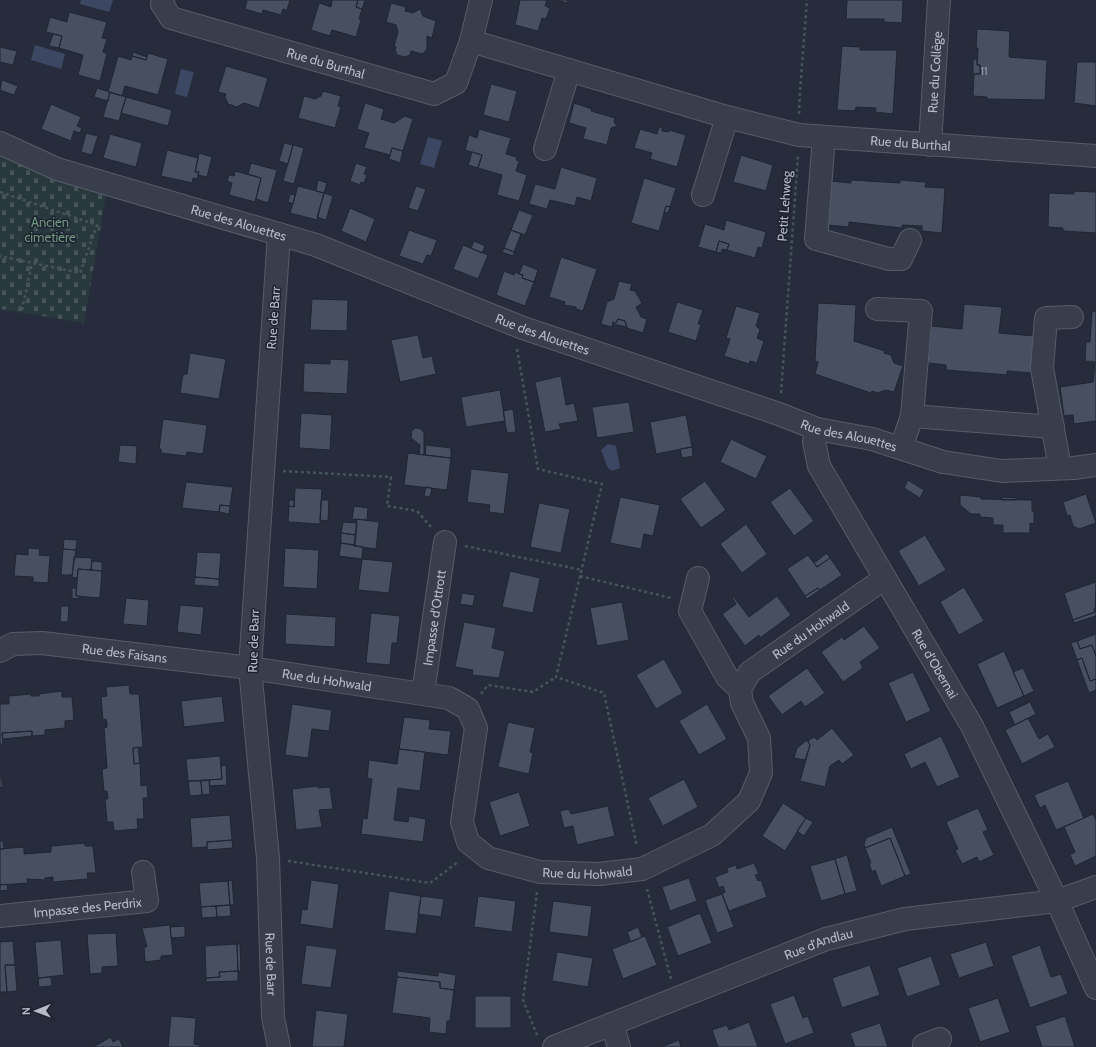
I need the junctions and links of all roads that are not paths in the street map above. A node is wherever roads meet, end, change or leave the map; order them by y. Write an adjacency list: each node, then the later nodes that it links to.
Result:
1 (163, 0): 4 (street, Rue du Burthal)
2 (481, 0): 4 (street, Rue du Burthal)
3 (939, 0): 9 (street, Rue du Collège)
4 (470, 41): 5 (street, Rue du Burthal)
5 (569, 70): 6 (street, Rue du Burthal); 10 (street)
6 (727, 117): 7 (street, Rue du Burthal); 12 (street)
7 (824, 137): 9 (street, Rue du Burthal); 14 (street)
8 (0, 143): 13 (street, Rue des Alouettes)
9 (930, 145): 11 (street, Rue du Burthal)
10 (545, 148)
11 (1096, 156)
12 (703, 195)
13 (279, 234): 19 (street, Rue des Alouettes); 27 (street, Rue de Barr)
14 (910, 240)
15 (877, 308): 17 (street)
16 (1072, 317): 18 (street)
17 (912, 416): 18 (street); 20 (street)
18 (1053, 426): 22 (street)
19 (817, 429): 20 (street, Rue des Alouettes); 25 (street, Rue d'Obernai)
20 (901, 448): 22 (street, Rue des Alouettes)
21 (1096, 464): 22 (street, Rue des Alouettes)
22 (1060, 468)
23 (445, 542): 29 (street, Impasse d'Ottrott)
24 (698, 578): 28 (street)
25 (885, 578): 28 (street, Rue du Hohwald); 32 (street, Rue d'Obernai)
26 (0, 651): 27 (street, Rue des Faisans)
27 (250, 668): 29 (street, Rue du Hohwald); 37 (street, Rue de Barr)
28 (740, 689): 29 (street, Rue du Hohwald)
29 (423, 693)
30 (143, 872): 33 (street, Impasse des Perdrix)
31 (1096, 888): 32 (street, Rue d'Andlau)
32 (1057, 901): 34 (street, Rue d'Obernai); 35 (street, Rue d'Andlau)
33 (0, 916)
34 (1096, 988)
35 (612, 1024): 36 (street, Rue d'Andlau); 38 (street)
36 (547, 1044)
37 (279, 1047)
38 (619, 1047)

